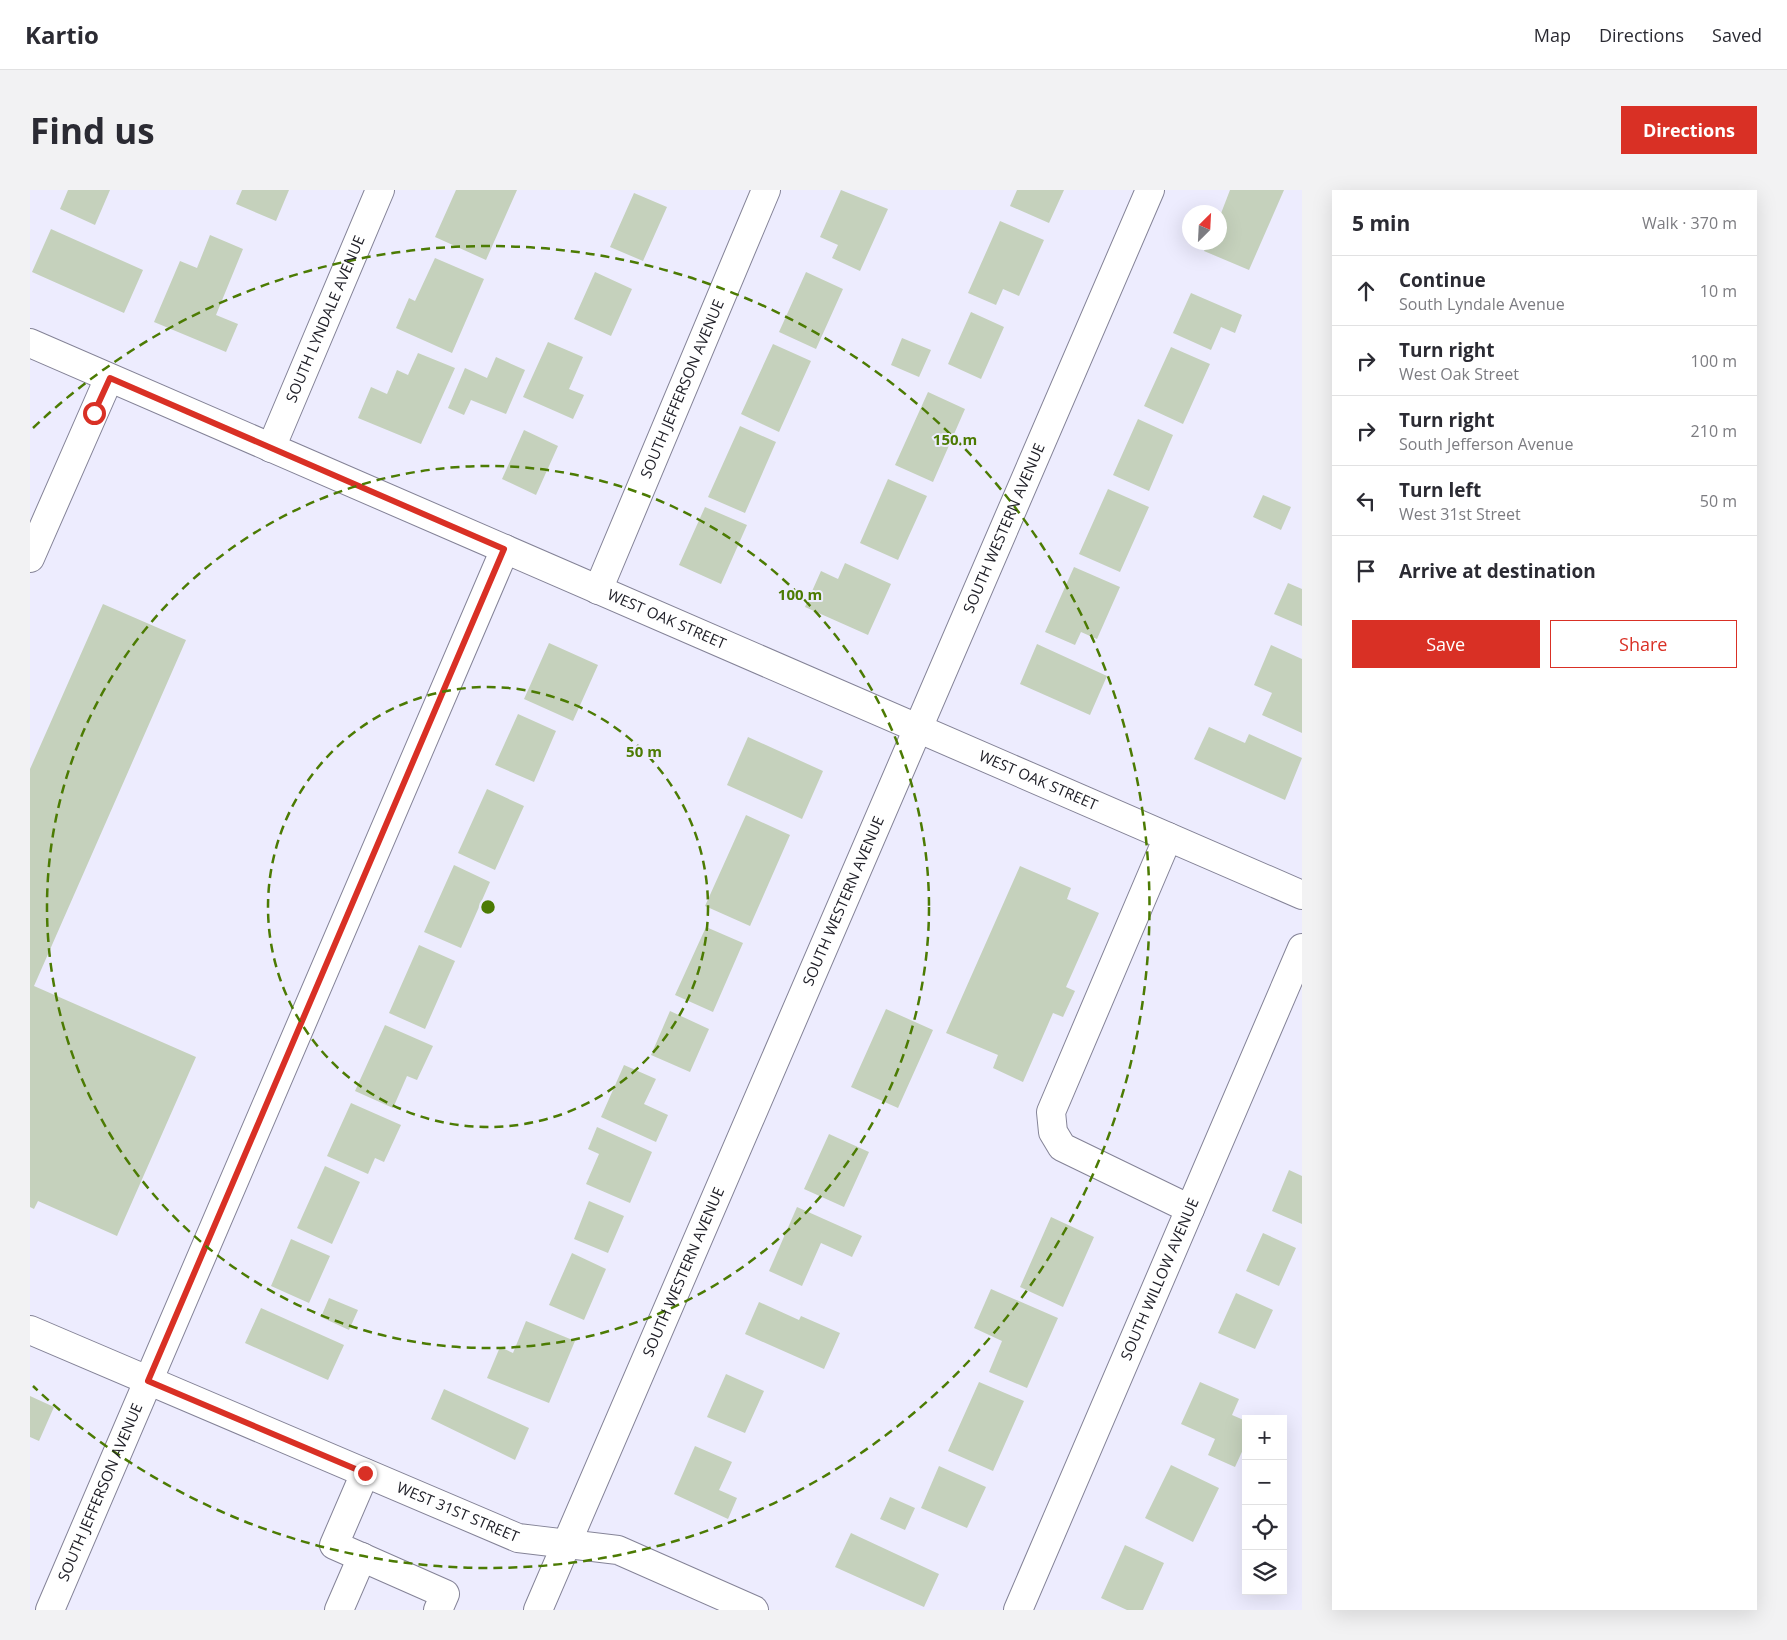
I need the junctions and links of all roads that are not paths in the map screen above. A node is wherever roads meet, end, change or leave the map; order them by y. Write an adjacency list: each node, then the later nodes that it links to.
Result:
1 (380, 190): 6 (street, SOUTH LYNDALE AVENUE)
2 (766, 190): 9 (street, SOUTH JEFFERSON AVENUE)
3 (1150, 190): 10 (street, SOUTH WESTERN AVENUE)
4 (30, 343): 5 (street, WEST OAK STREET)
5 (110, 378): 6 (street, WEST OAK STREET); 8 (street)
6 (271, 448): 7 (street, WEST OAK STREET)
7 (504, 549): 9 (street, WEST OAK STREET); 16 (street, SOUTH JEFFERSON AVENUE)
8 (30, 558)
9 (598, 590): 10 (street, WEST OAK STREET)
10 (916, 728): 11 (street, WEST OAK STREET); 18 (street, SOUTH WESTERN AVENUE)
11 (1168, 837): 12 (street, WEST OAK STREET); 14 (street)
12 (1302, 895)
13 (1302, 948): 14 (street, SOUTH WILLOW AVENUE)
14 (1190, 1209): 25 (street, SOUTH WILLOW AVENUE)
15 (30, 1330): 16 (street, WEST 31ST STREET)
16 (148, 1381): 17 (street, WEST 31ST STREET); 20 (street, SOUTH JEFFERSON AVENUE)
17 (365, 1473): 18 (street, WEST 31ST STREET); 19 (street)
18 (566, 1544): 23 (street, SOUTH WESTERN AVENUE); 24 (street, WEST 31ST STREET)
19 (362, 1557): 21 (street); 22 (street)
20 (50, 1610)
21 (339, 1610)
22 (438, 1610)
23 (538, 1610)
24 (754, 1610)
25 (1018, 1610)

